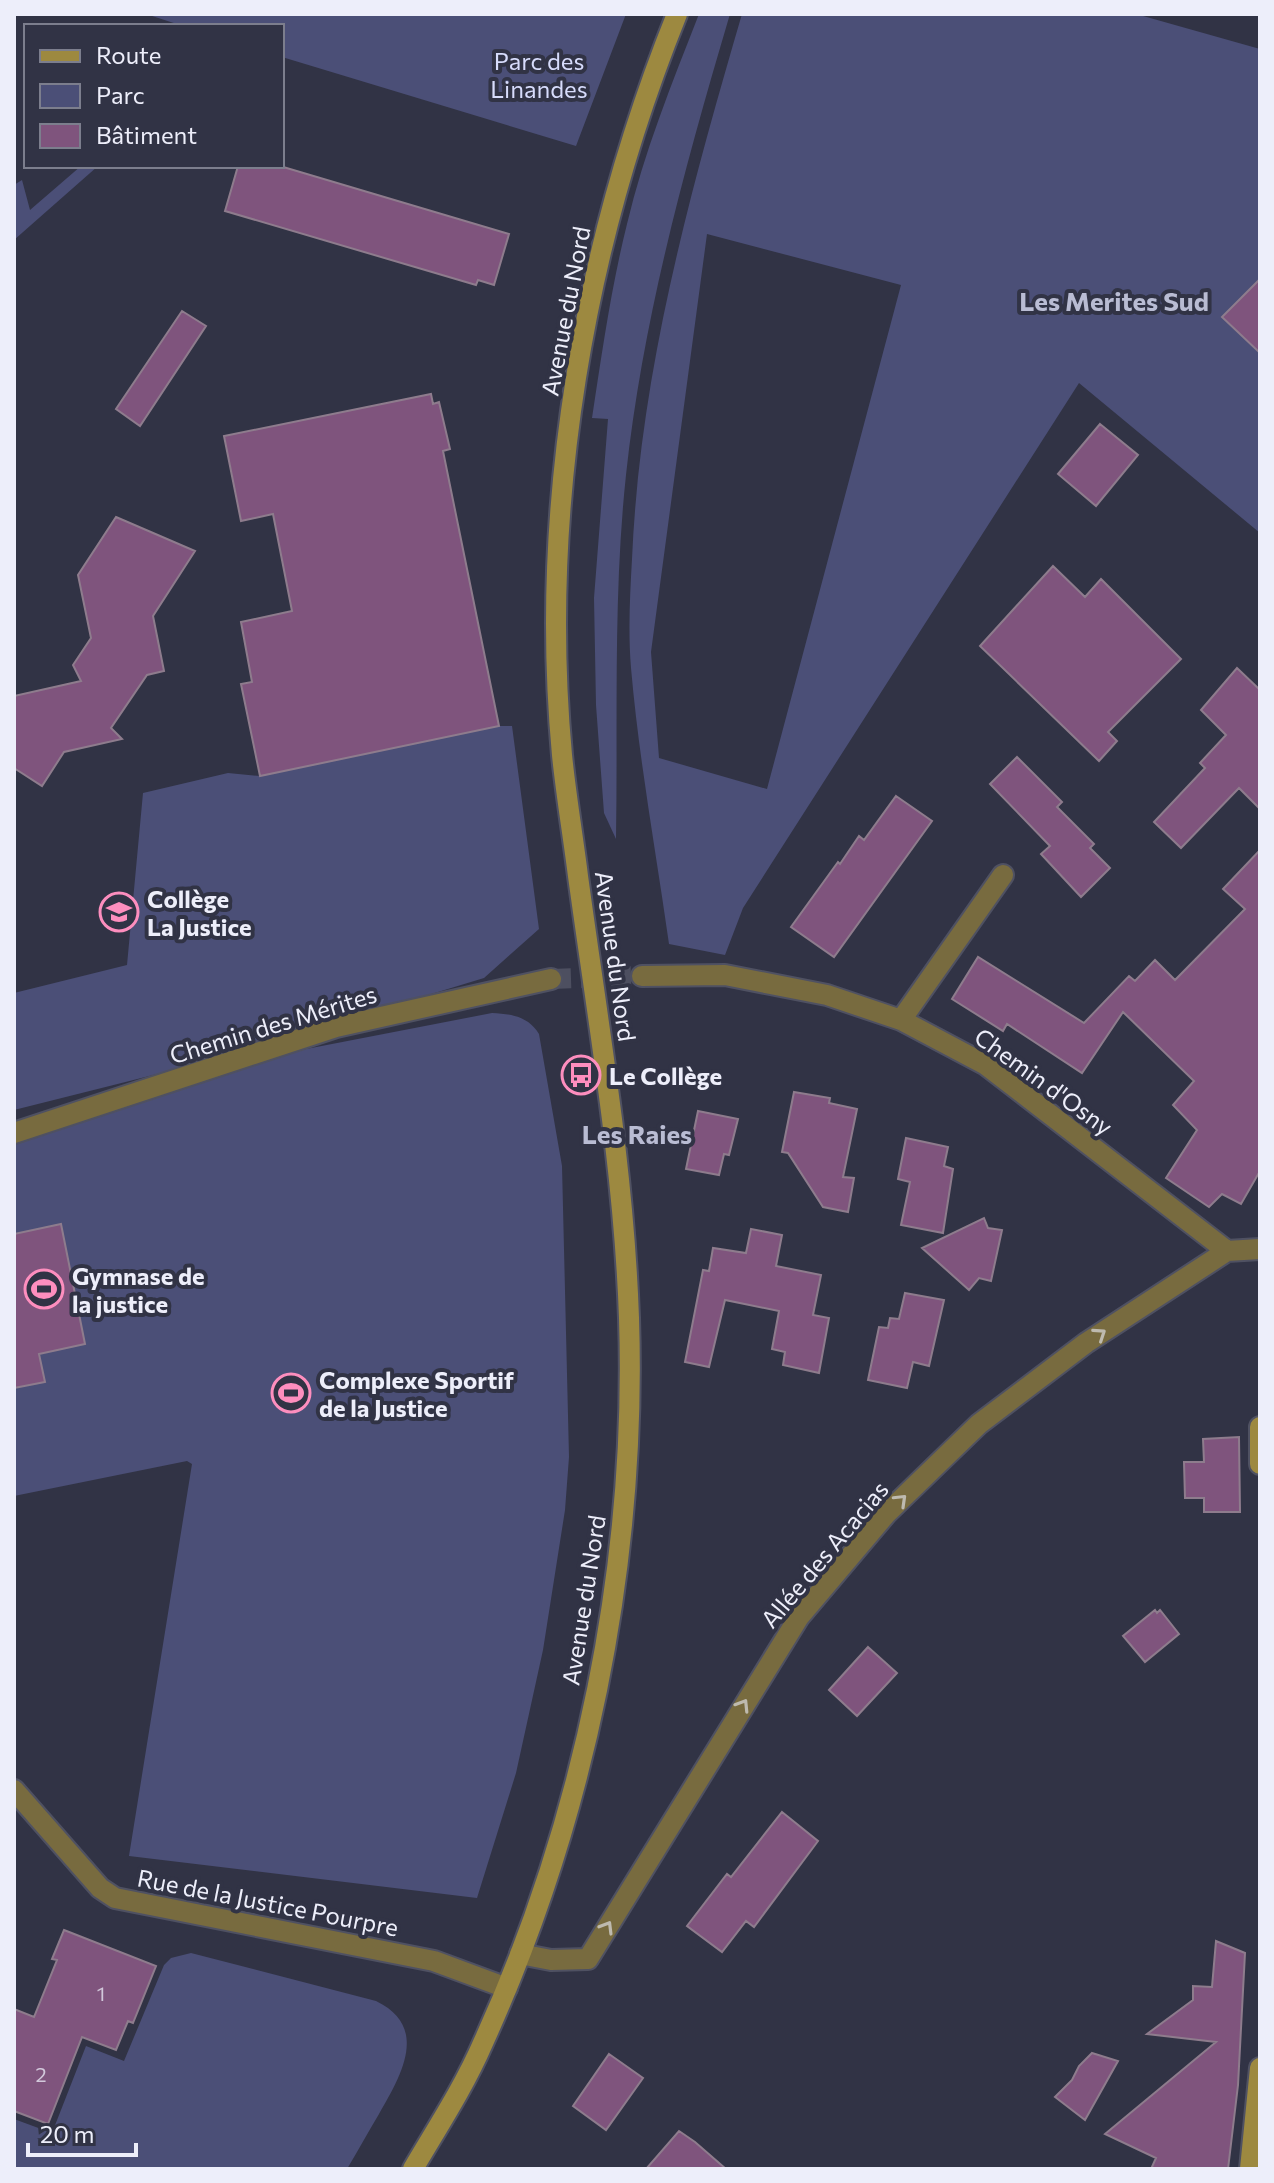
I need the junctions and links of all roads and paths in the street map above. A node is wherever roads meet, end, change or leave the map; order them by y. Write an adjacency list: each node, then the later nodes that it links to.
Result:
1 (677, 14): 12 (street, Avenue du Nord)
2 (1003, 875): 5 (street)
3 (642, 976): 5 (street, Chemin d'Osny)
4 (551, 979): 6 (street, Chemin des Mérites)
5 (901, 1020): 8 (street, Chemin d'Osny)
6 (14, 1133)
7 (1260, 1249): 8 (street, Allée des Acacias)
8 (1227, 1251): 12 (street, Allée des Acacias, one-way to 8)
9 (1260, 1427): 10 (street)
10 (1260, 1464)
11 (14, 1790): 13 (street, Rue de la Justice Pourpre)
12 (520, 1954): 13 (street, Avenue du Nord)
13 (507, 1988): 15 (street, Avenue du Nord)
14 (1260, 2068): 16 (street)
15 (413, 2169)
16 (1250, 2169)

